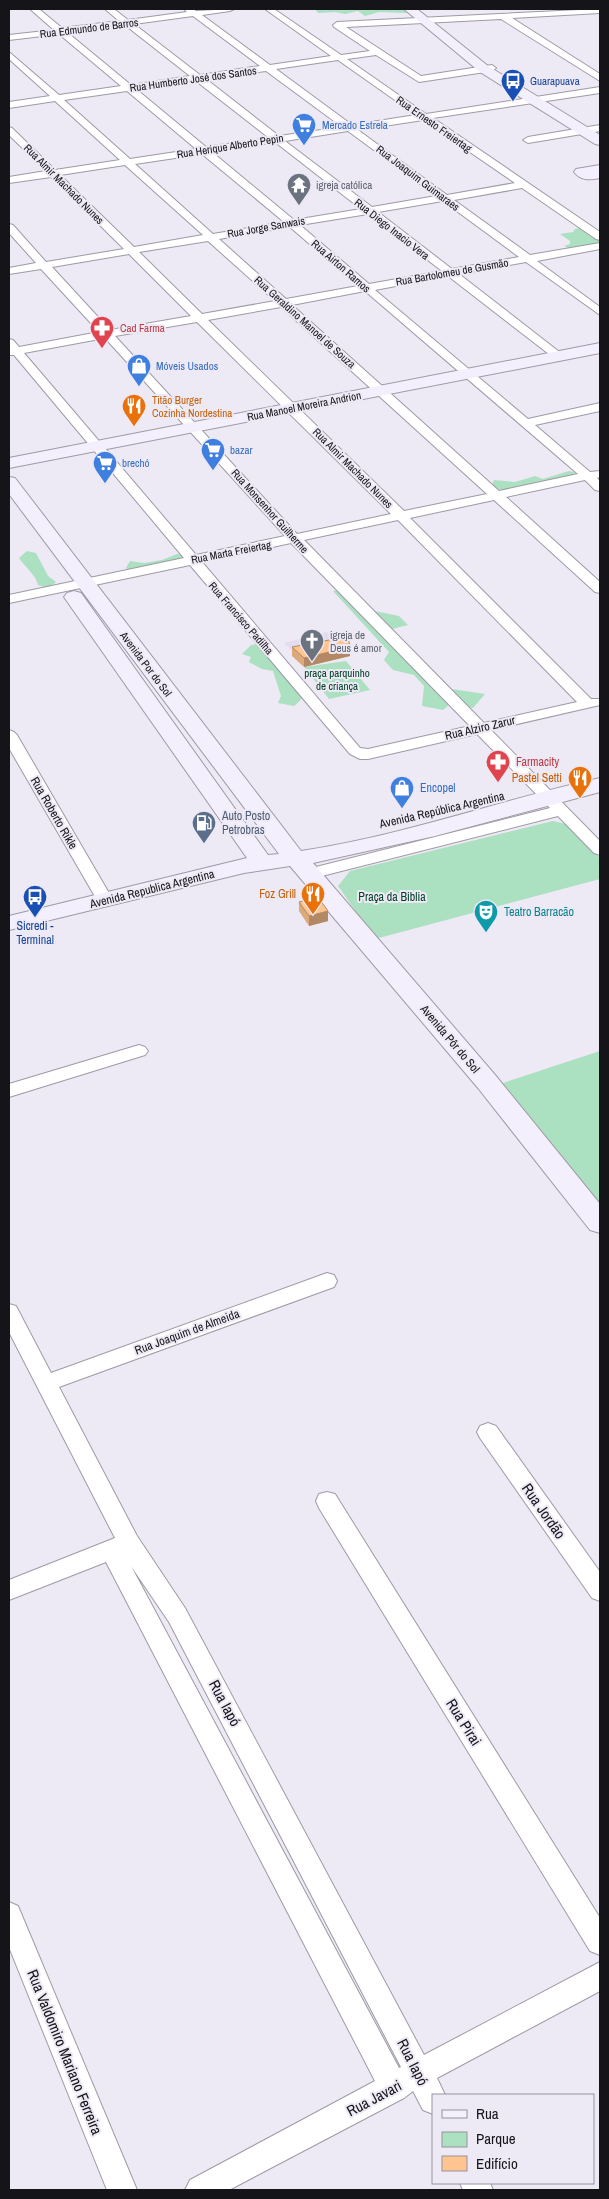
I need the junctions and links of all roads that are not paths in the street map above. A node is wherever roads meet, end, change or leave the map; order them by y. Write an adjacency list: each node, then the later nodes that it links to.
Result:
1 (34, 9): 13 (street, Rua Airton Ramos)
2 (110, 9): 12 (street, Rua Diego Inacio Vera)
3 (230, 9): 6 (street, Rua Edmundo de Barros)
4 (269, 9): 17 (street, Rua Ernesto Freiertag)
5 (410, 9): 9 (street)
6 (191, 11): 12 (street, Rua Edmundo de Barros); 18 (street, Rua Joaquim Guimaraes)
7 (600, 11): 8 (street)
8 (580, 13): 10 (street); 11 (street)
9 (428, 16): 10 (street); 15 (street); 19 (street)
10 (504, 17): 21 (street)
11 (594, 21)
12 (128, 23): 13 (street, Rua Edmundo de Barros); 20 (street, Rua Diego Inacio Vera)
13 (59, 32): 14 (street, Rua Edmundo de Barros); 22 (street, Rua Airton Ramos)
14 (9, 38)
15 (378, 52): 17 (street, Rua Humberto José dos Santos); 19 (street)
16 (9, 55): 24 (street, Rua Geraldino Manoel de Souza)
17 (341, 57): 18 (street, Rua Humberto José dos Santos); 27 (street, Rua Ernesto Freiertag)
18 (269, 68): 20 (street, Rua Humberto José dos Santos); 28 (street, Rua Joaquim Guimaraes)
19 (488, 68): 25 (street)
20 (199, 78): 22 (street, Rua Humberto José dos Santos); 31 (street, Rua Diego Inacio Vera)
21 (600, 78)
22 (130, 88): 24 (street, Rua Humberto José dos Santos); 34 (street, Rua Airton Ramos)
23 (600, 90): 25 (street, Rua Herique Alberto Pepin)
24 (57, 98): 26 (street, Rua Humberto José dos Santos); 35 (street, Rua Geraldino Manoel de Souza)
25 (538, 100): 27 (street, Rua Herique Alberto Pepin); 30 (street)
26 (9, 105)
27 (423, 117): 28 (street, Rua Herique Alberto Pepin); 40 (street, Rua Ernesto Freiertag)
28 (351, 128): 31 (street, Rua Herique Alberto Pepin); 41 (street, Rua Joaquim Guimaraes)
29 (9, 130): 37 (street, Rua Almir Machado Nunes)
30 (594, 131): 32 (street); 33 (street)
31 (277, 139): 34 (street, Rua Herique Alberto Pepin); 42 (street, Rua Diego Inacio Vera)
32 (528, 140)
33 (600, 141)
34 (204, 150): 35 (street, Rua Herique Alberto Pepin); 43 (street, Rua Airton Ramos)
35 (128, 162): 37 (street, Rua Herique Alberto Pepin); 45 (street, Rua Geraldino Manoel de Souza)
36 (600, 169): 38 (street)
37 (54, 174): 39 (street, Rua Herique Alberto Pepin); 48 (street, Rua Almir Machado Nunes)
38 (600, 174)
39 (9, 180)
40 (523, 185): 41 (street, Rua Jorge Sanwais); 46 (street, Rua Ernesto Freiertag)
41 (443, 198): 42 (street, Rua Jorge Sanwais); 49 (street, Rua Joaquim Guimaraes)
42 (368, 210): 43 (street, Rua Jorge Sanwais); 52 (street, Rua Diego Inacio Vera)
43 (291, 223): 45 (street, Rua Jorge Sanwais); 53 (street, Rua Airton Ramos)
44 (9, 227): 50 (street, Rua Monsenhor Guilherme)
45 (210, 237): 48 (street, Rua Jorge Sanwais); 54 (street, Rua Geraldino Manoel de Souza)
46 (600, 237)
47 (600, 246): 49 (street, Rua Bartolomeu de Gusmão)
48 (131, 251): 50 (street, Rua Jorge Sanwais); 56 (street, Rua Almir Machado Nunes)
49 (527, 259): 52 (street, Rua Bartolomeu de Gusmão); 55 (street, Rua Joaquim Guimaraes)
50 (44, 265): 51 (street, Rua Jorge Sanwais); 57 (street, Rua Monsenhor Guilherme)
51 (9, 271)
52 (448, 273): 53 (street, Rua Bartolomeu de Gusmão); 60 (street, Rua Diego Inacio Vera)
53 (367, 288): 54 (street, Rua Bartolomeu de Gusmão); 61 (street, Rua Airton Ramos)
54 (284, 303): 56 (street, Rua Bartolomeu de Gusmão); 62 (street, Rua Geraldino Manoel de Souza)
55 (600, 312)
56 (200, 318): 57 (street, Rua Bartolomeu de Gusmão); 64 (street, Rua Almir Machado Nunes)
57 (109, 334): 58 (street, Rua Bartolomeu de Gusmão); 66 (street, Rua Monsenhor Guilherme)
58 (11, 348): 67 (street, Rua Francisco Padilha)
59 (600, 348): 60 (street, Rua Manoel Moreira Andrion)
60 (558, 356): 61 (street, Rua Manoel Moreira Andrion)
61 (468, 374): 62 (street, Rua Manoel Moreira Andrion); 65 (street, Rua Airton Ramos)
62 (382, 391): 64 (street, Rua Manoel Moreira Andrion); 72 (street, Rua Geraldino Manoel de Souza)
63 (600, 407): 65 (street)
64 (292, 408): 66 (street, Rua Manoel Moreira Andrion); 74 (street, Rua Almir Machado Nunes)
65 (526, 423): 69 (street, Rua Airton Ramos)
66 (194, 427): 67 (street, Rua Manoel Moreira Andrion); 75 (street, Rua Monsenhor Guilherme)
67 (97, 446): 68 (street, Rua Manoel Moreira Andrion); 76 (street, Rua Francisco Padilha)
68 (9, 464)
69 (594, 474): 71 (street, Rua Airton Ramos); 72 (street, Rua Marta Freiertag)
70 (9, 482): 77 (street, Avenida Por do Sol)
71 (600, 486)
72 (497, 496): 74 (street, Rua Marta Freiertag); 78 (street, Rua Geraldino Manoel de Souza)
73 (9, 507): 77 (street, Avenida Por do Sol)
74 (401, 516): 75 (street, Rua Marta Freiertag); 80 (street, Rua Almir Machado Nunes)
75 (295, 539): 76 (street, Rua Marta Freiertag); 81 (street, Rua Monsenhor Guilherme)
76 (192, 560): 77 (street, Rua Marta Freiertag); 83 (street, Rua Francisco Padilha)
77 (75, 585): 79 (street, Rua Marta Freiertag); 88 (street, Avenida Por do Sol); 89 (street, Avenida Por do Sol)
78 (600, 590)
79 (9, 599)
80 (594, 703): 81 (street, Rua Alziro Zarur)
81 (479, 728): 83 (street, Rua Alziro Zarur); 86 (street, Rua Monsenhor Guilherme)
82 (9, 735): 90 (street, Rua Roberto Rikle)
83 (360, 754)
84 (600, 772): 86 (street, Avenida República Argentina)
85 (600, 785): 86 (street, Avenida República Argentina)
86 (551, 799): 87 (street, Rua Monsenhor Guilherme); 89 (street, Avenida República Argentina)
87 (600, 850)
88 (258, 857): 89 (street, Avenida Republica Argentina); 90 (street, Avenida Republica Argentina)
89 (296, 859): 95 (street, Avenida Pôr do Sol)
90 (102, 895): 91 (main road, Avenida Republica Argentina); 92 (street, Avenida Republica Argentina)
91 (9, 912)
92 (9, 923)
93 (139, 1051): 94 (street)
94 (9, 1091)
95 (599, 1220)
96 (326, 1281): 98 (street, Rua Joaquim de Almeida)
97 (9, 1312): 98 (street, Rua Iapó)
98 (47, 1383): 101 (street, Rua Iapó)
99 (488, 1432): 103 (street, Rua Jordão)
100 (327, 1501): 105 (street, Rua Pirai)
101 (120, 1546): 102 (street); 107 (street, Rua Iapó); 108 (street, Rua Iapó)
102 (9, 1590)
103 (600, 1591)
104 (9, 1915): 110 (street, Rua Valdomiro Mariano Ferreira)
105 (600, 1942)
106 (600, 1976): 107 (street, Rua Javari)
107 (419, 2073): 108 (street, Rua Javari); 109 (street, Rua Iapó)
108 (394, 2088): 111 (street, Rua Javari)
109 (432, 2098)
110 (122, 2190)
111 (200, 2190)

